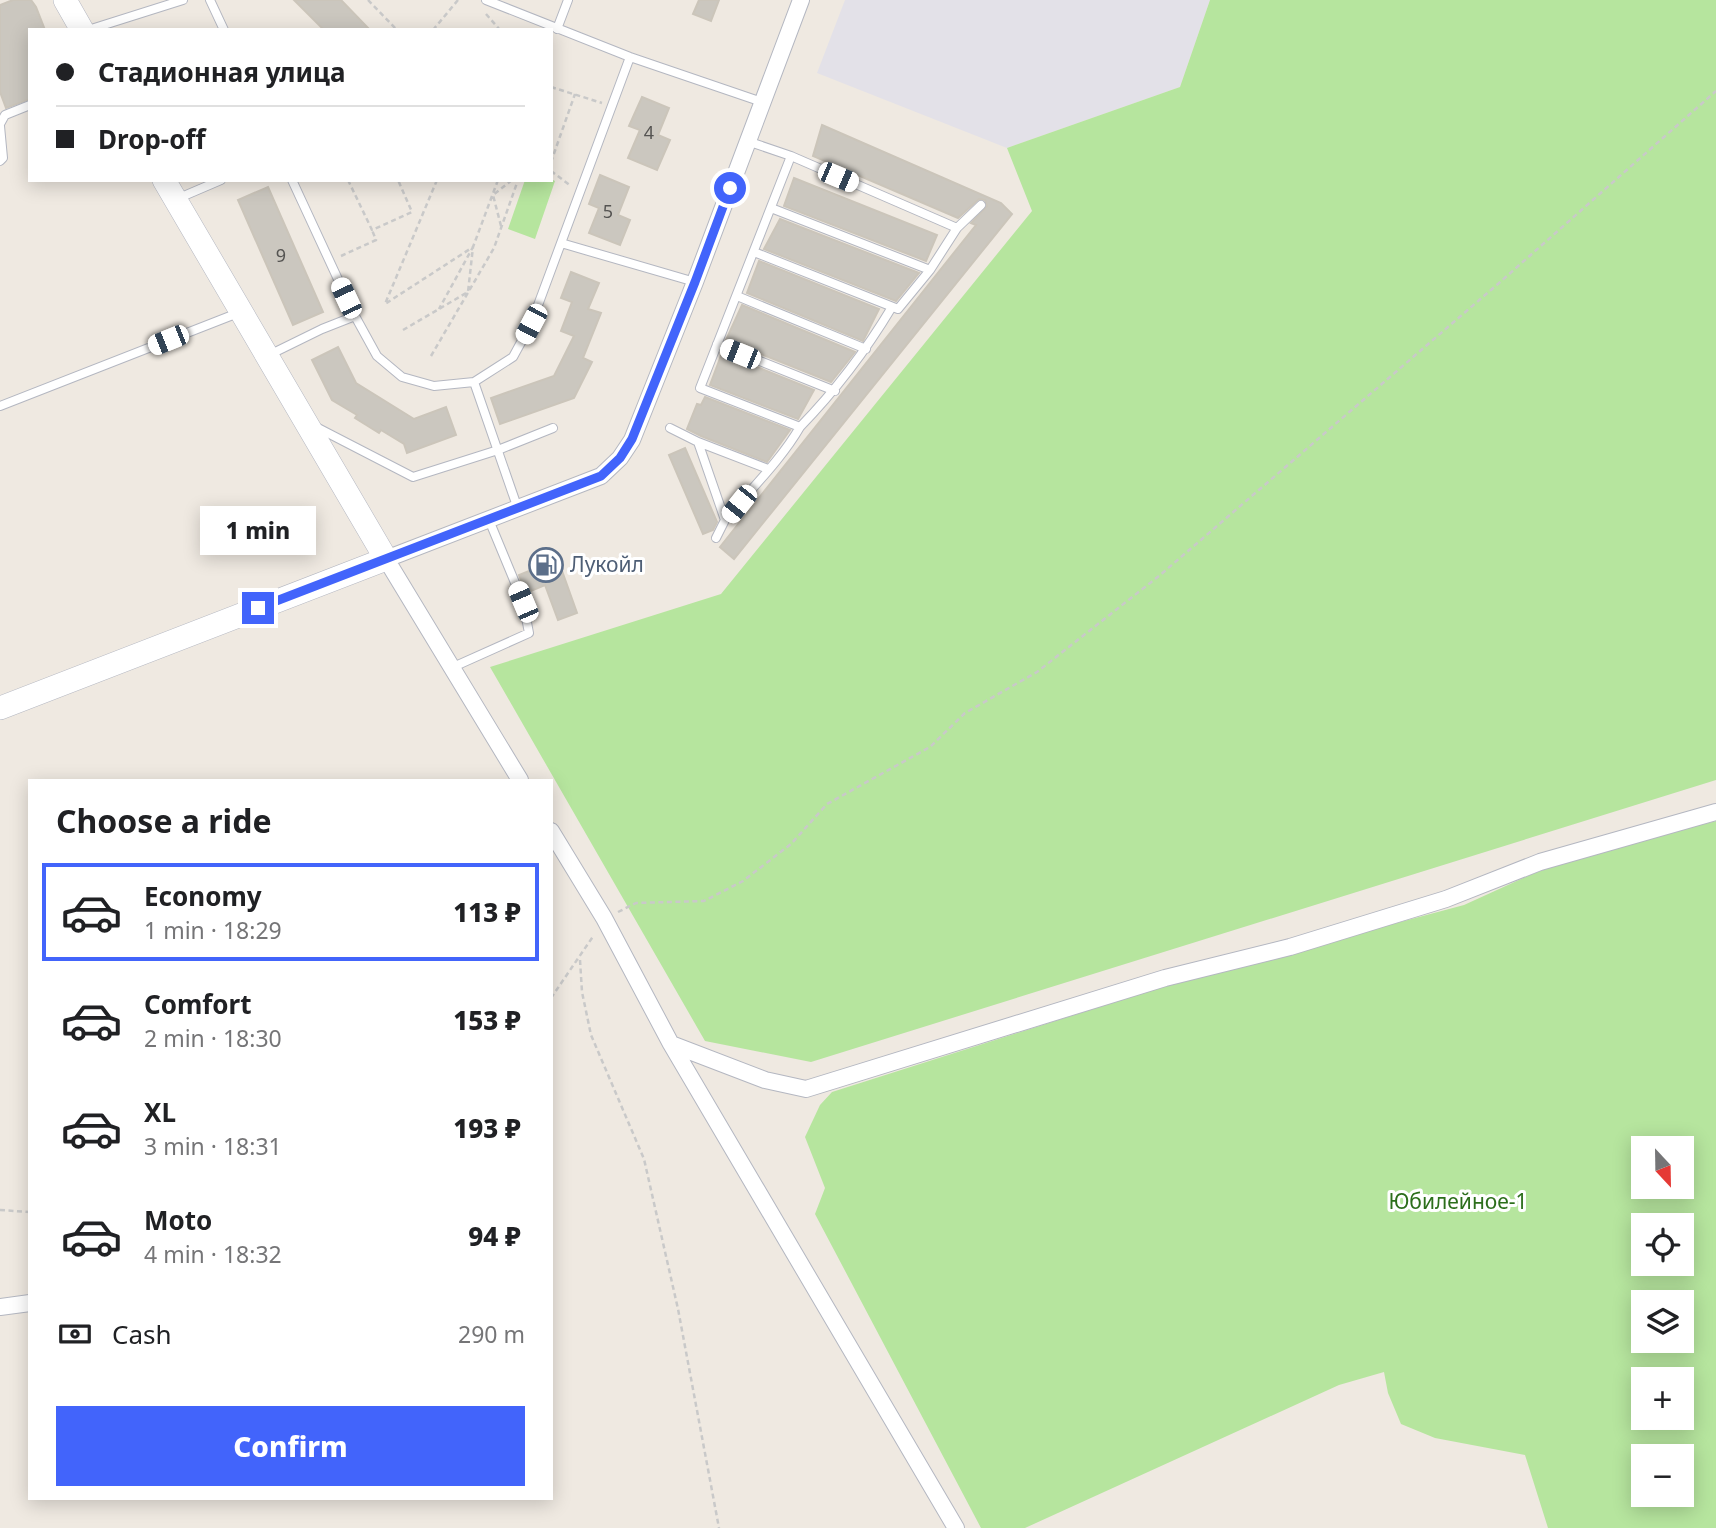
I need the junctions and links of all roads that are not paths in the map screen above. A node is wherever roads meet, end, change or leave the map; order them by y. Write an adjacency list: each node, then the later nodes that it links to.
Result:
1 (65, 0): 7 (street)
2 (183, 0): 8 (lane)
3 (210, 0): 9 (lane)
4 (486, 0): 10 (lane)
5 (568, 0): 10 (lane)
6 (801, 0): 12 (street)
7 (81, 28)
8 (94, 28)
9 (223, 28)
10 (557, 29): 11 (lane)
11 (630, 57): 12 (lane); 24 (lane)
12 (762, 102): 15 (street)
13 (28, 107): 14 (lane)
14 (0, 125): 17 (lane)
15 (747, 141): 16 (lane); 27 (street)
16 (791, 156): 22 (lane); 23 (lane)
17 (0, 161)
18 (211, 182): 20 (lane)
19 (293, 182): 31 (lane)
20 (169, 190): 30 (street)
21 (981, 205): 23 (lane)
22 (771, 208): 25 (lane); 26 (lane)
23 (957, 228): 26 (lane)
24 (561, 243): 27 (lane); 35 (lane)
25 (754, 252): 28 (lane); 29 (lane)
26 (930, 270): 29 (lane)
27 (695, 282): 45 (street)
28 (737, 296): 32 (lane); 33 (lane)
29 (892, 307): 33 (lane)
30 (240, 312): 34 (street); 37 (lane)
31 (355, 316): 34 (lane); 35 (lane)
32 (717, 344): 36 (lane); 39 (lane)
33 (866, 349): 36 (lane)
34 (267, 356): 38 (street)
35 (474, 382): 43 (lane)
36 (835, 391): 39 (lane)
37 (0, 406)
38 (305, 421): 43 (lane); 49 (street)
39 (800, 427): 44 (lane)
40 (553, 428): 43 (lane)
41 (670, 428): 42 (lane)
42 (698, 442): 44 (lane); 47 (lane)
43 (498, 450): 45 (lane)
44 (768, 469): 47 (lane)
45 (518, 509): 46 (street)
46 (489, 520): 49 (street); 50 (lane)
47 (726, 520): 48 (lane)
48 (716, 538)
49 (386, 559): 50 (street); 51 (street)
50 (451, 668): 52 (street)
51 (0, 708)
52 (519, 779)
53 (1716, 812): 55 (street)
54 (553, 835): 55 (street)
55 (671, 1044): 58 (street)
56 (28, 1303): 57 (street)
57 (0, 1307)
58 (956, 1528)

